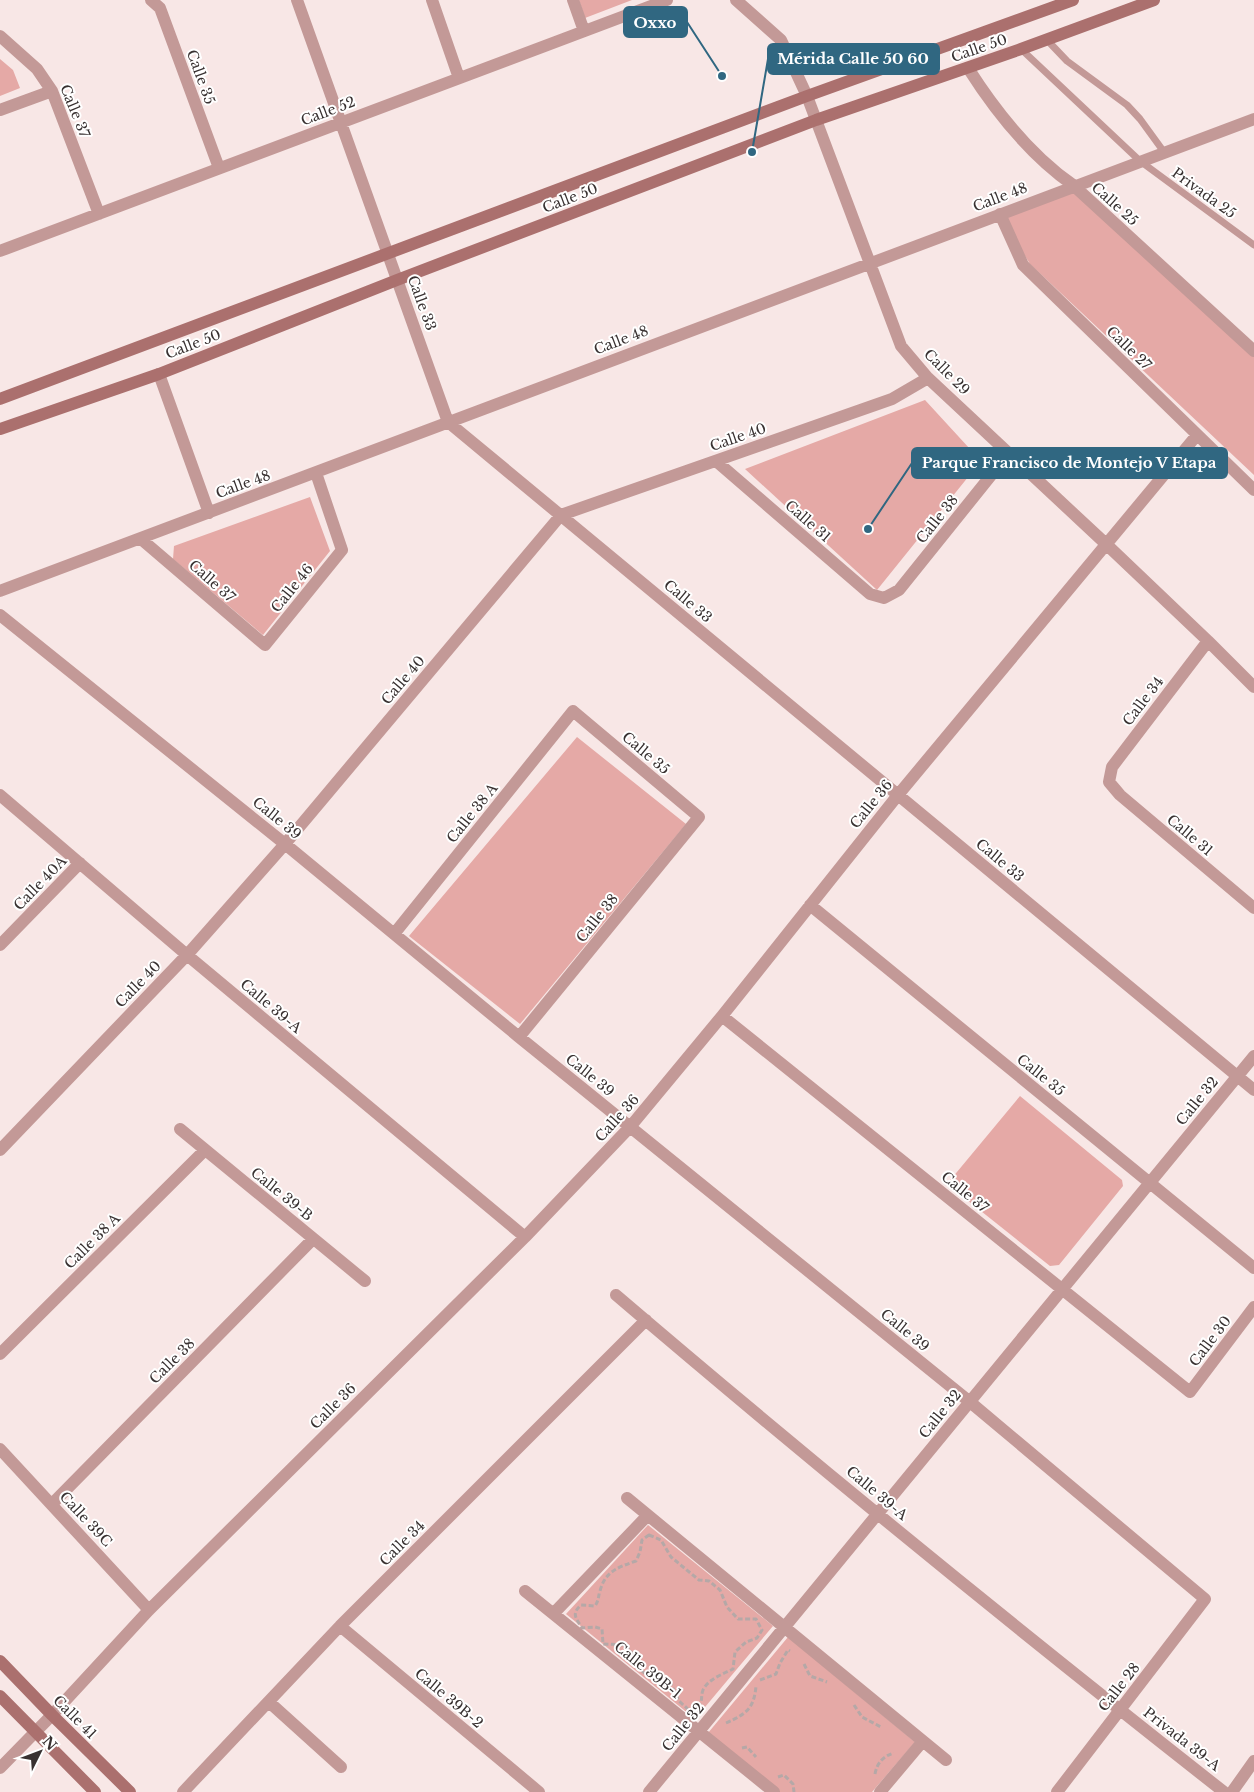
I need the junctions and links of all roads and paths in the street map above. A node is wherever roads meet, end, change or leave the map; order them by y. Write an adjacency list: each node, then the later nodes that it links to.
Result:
1 (151, 0): 23 (street, Calle 35)
2 (297, 0): 20 (street, Calle 33)
3 (432, 0): 14 (street)
4 (573, 0): 9 (street)
5 (667, 0): 9 (street, Calle 52)
6 (736, 0): 16 (street, Calle 29)
7 (1073, 0): 16 (main road, Calle 50)
8 (1154, 0): 11 (main road, Calle 50)
9 (584, 31): 14 (street, Calle 52)
10 (0, 36): 15 (street, Calle 37)
11 (1047, 40): 12 (main road, Calle 50); 21 (lane)
12 (1021, 50): 13 (main road, Calle 50); 22 (lane)
13 (968, 68): 19 (main road, Calle 50); 24 (street, Calle 25)
14 (459, 78): 20 (street, Calle 52)
15 (52, 91): 17 (street); 25 (street, Calle 37)
16 (807, 96): 19 (street, Calle 29); 29 (main road, Calle 50)
17 (0, 110)
18 (1254, 119): 21 (street, Calle 48)
19 (816, 120): 30 (street, Calle 29); 31 (main road, Calle 50)
20 (341, 123): 23 (street, Calle 52); 29 (street, Calle 33)
21 (1164, 152): 22 (street, Calle 48)
22 (1140, 161): 24 (street, Calle 48); 27 (lane, Privada 25)
23 (218, 168): 25 (street, Calle 52)
24 (1073, 186): 26 (street, Calle 48); 32 (street, Calle 25)
25 (99, 214): 28 (street, Calle 52)
26 (1000, 214): 30 (street, Calle 48); 38 (street, Calle 27)
27 (1254, 245)
28 (0, 251)
29 (388, 254): 31 (street, Calle 33); 35 (main road, Calle 50)
30 (869, 262): 34 (street, Calle 29); 36 (street, Calle 48)
31 (397, 280): 33 (main road, Calle 50); 36 (street, Calle 33)
32 (1254, 351)
33 (159, 374): 37 (main road, Calle 50); 43 (street)
34 (928, 378): 39 (street, Calle 29); 40 (street, Calle 40)
35 (0, 399)
36 (448, 422): 41 (street, Calle 48); 44 (street, Calle 33)
37 (0, 429)
38 (1197, 435): 42 (street, Calle 27); 46 (street, Calle 36)
39 (1009, 453): 46 (street, Calle 29); 48 (street, Calle 38)
40 (716, 461): 44 (street, Calle 40); 48 (street, Calle 31)
41 (316, 473): 43 (street, Calle 48); 51 (street, Calle 46)
42 (1254, 490)
43 (209, 513): 45 (street, Calle 48)
44 (561, 515): 55 (street, Calle 33); 58 (street, Calle 40)
45 (141, 539): 47 (street, Calle 48); 51 (street, Calle 37)
46 (1106, 544): 50 (street, Calle 29); 55 (street, Calle 36)
47 (0, 591)
48 (884, 598)
49 (0, 615): 58 (street, Calle 39)
50 (1208, 640): 52 (street, Calle 29); 54 (street, Calle 34)
51 (264, 645)
52 (1254, 687)
53 (573, 711): 57 (street, Calle 35); 62 (street, Calle 38 A)
54 (1109, 782): 61 (street, Calle 31)
55 (898, 795): 60 (street, Calle 36); 68 (street, Calle 33)
56 (0, 796): 59 (street, Calle 39-A)
57 (699, 817): 66 (street, Calle 38)
58 (285, 844): 62 (street, Calle 39); 64 (street, Calle 40)
59 (80, 863): 63 (street, Calle 40A); 64 (street, Calle 39-A)
60 (810, 905): 65 (street, Calle 36); 74 (street, Calle 35)
61 (1254, 908)
62 (394, 934): 66 (street, Calle 39)
63 (0, 945)
64 (187, 955): 72 (street, Calle 40); 75 (street, Calle 39-A)
65 (722, 1016): 70 (street, Calle 36); 79 (street, Calle 37)
66 (519, 1037): 70 (street, Calle 39)
67 (1254, 1056): 68 (street, Calle 32)
68 (1237, 1077): 69 (street, Calle 33); 74 (street, Calle 32)
69 (1254, 1090)
70 (630, 1127): 75 (street, Calle 36); 85 (street, Calle 39)
71 (180, 1129): 73 (street, Calle 39-B)
72 (0, 1150)
73 (206, 1150): 76 (street, Calle 39-B); 83 (street, Calle 38 A)
74 (1150, 1183): 77 (street, Calle 35); 79 (street, Calle 32)
75 (525, 1237): 93 (street, Calle 36)
76 (314, 1239): 78 (street, Calle 39-B); 88 (street, Calle 38)
77 (1254, 1268)
78 (365, 1281)
79 (1062, 1289): 84 (street, Calle 37); 85 (street, Calle 32)
80 (616, 1295): 82 (street, Calle 39-A)
81 (1254, 1307): 84 (street, Calle 30)
82 (646, 1320): 89 (street, Calle 39-A); 96 (street, Calle 34)
83 (0, 1354)
84 (1190, 1392)
85 (970, 1402): 89 (street, Calle 32); 92 (street, Calle 39)
86 (0, 1449): 88 (street, Calle 39C)
87 (627, 1498): 90 (street)
88 (52, 1504): 93 (street, Calle 39C)
89 (878, 1514): 97 (street, Calle 32); 105 (street, Calle 39-A)
90 (648, 1515): 94 (street); 97 (street)
91 (525, 1591): 94 (street, Calle 39B-1)
92 (1205, 1599): 105 (street, Calle 28)
93 (149, 1610): 106 (street, Calle 36)
94 (554, 1614): 108 (street, Calle 39B-1)
95 (756, 1619): 95 (path)
96 (340, 1626): 103 (street, Calle 34); 124 (street, Calle 39B-2)
97 (784, 1627): 108 (street, Calle 32); 111 (street)
98 (794, 1652): 107 (path)
99 (0, 1661): 106 (main road, Calle 41)
100 (803, 1661): 101 (path)
101 (834, 1685)
102 (0, 1696): 110 (main road)
103 (269, 1702): 117 (street); 123 (street, Calle 34)
104 (852, 1702): 109 (path)
105 (1120, 1710): 129 (street, Calle 28); 130 (street, Privada 39-A)
106 (52, 1716): 110 (street, Calle 36); 122 (main road, Calle 41)
107 (721, 1730)
108 (699, 1731): 125 (street, Calle 32); 126 (street, Calle 39B-1)
109 (888, 1731)
110 (35, 1732): 118 (street, Calle 36); 121 (main road)
111 (923, 1741): 115 (street); 128 (street)
112 (735, 1748): 114 (path)
113 (900, 1752): 120 (path)
114 (758, 1759)
115 (946, 1760)
116 (1254, 1761): 131 (street)
117 (341, 1767)
118 (0, 1768)
119 (772, 1778): 127 (path)
120 (874, 1779)
121 (95, 1792)
122 (130, 1792)
123 (183, 1792)
124 (540, 1792)
125 (649, 1792)
126 (774, 1792)
127 (794, 1792)
128 (880, 1792)
129 (1057, 1792)
130 (1224, 1792)
131 (1232, 1792)

